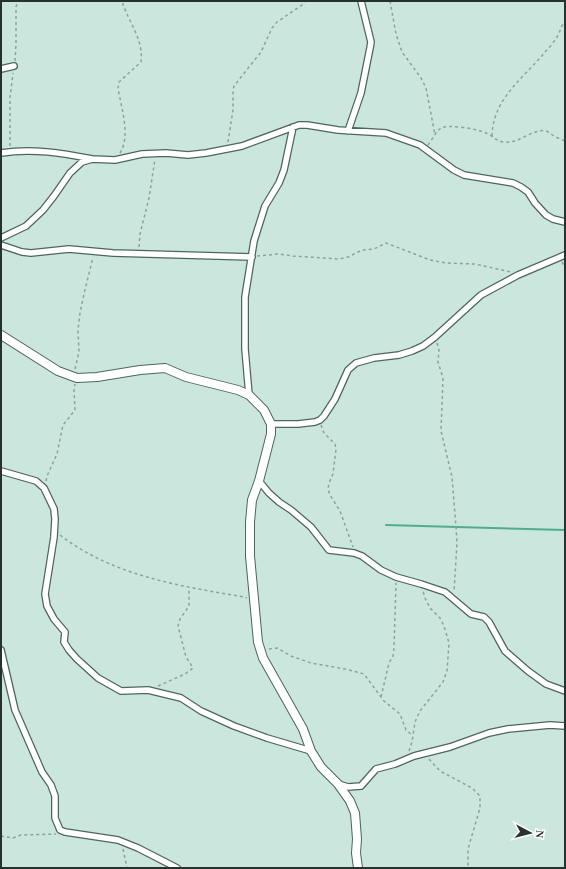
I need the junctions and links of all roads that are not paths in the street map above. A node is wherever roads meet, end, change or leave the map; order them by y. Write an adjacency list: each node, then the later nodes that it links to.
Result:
1 (361, 1): 5 (street)
2 (14, 66): 3 (street)
3 (1, 69)
4 (293, 127): 5 (street); 7 (street); 12 (street)
5 (348, 131): 8 (street)
6 (1, 153): 7 (street)
7 (92, 159): 9 (street)
8 (565, 222)
9 (1, 238)
10 (1, 246): 12 (street)
11 (565, 255): 15 (street)
12 (252, 257): 14 (street)
13 (1, 335): 14 (street)
14 (249, 396): 15 (street)
15 (271, 424): 17 (street)
16 (1, 471): 21 (street)
17 (259, 481): 19 (street); 21 (street)
18 (1, 650): 23 (street)
19 (565, 691)
20 (565, 726): 22 (street)
21 (311, 751): 22 (street)
22 (338, 784): 24 (street)
23 (177, 868)
24 (358, 868)

